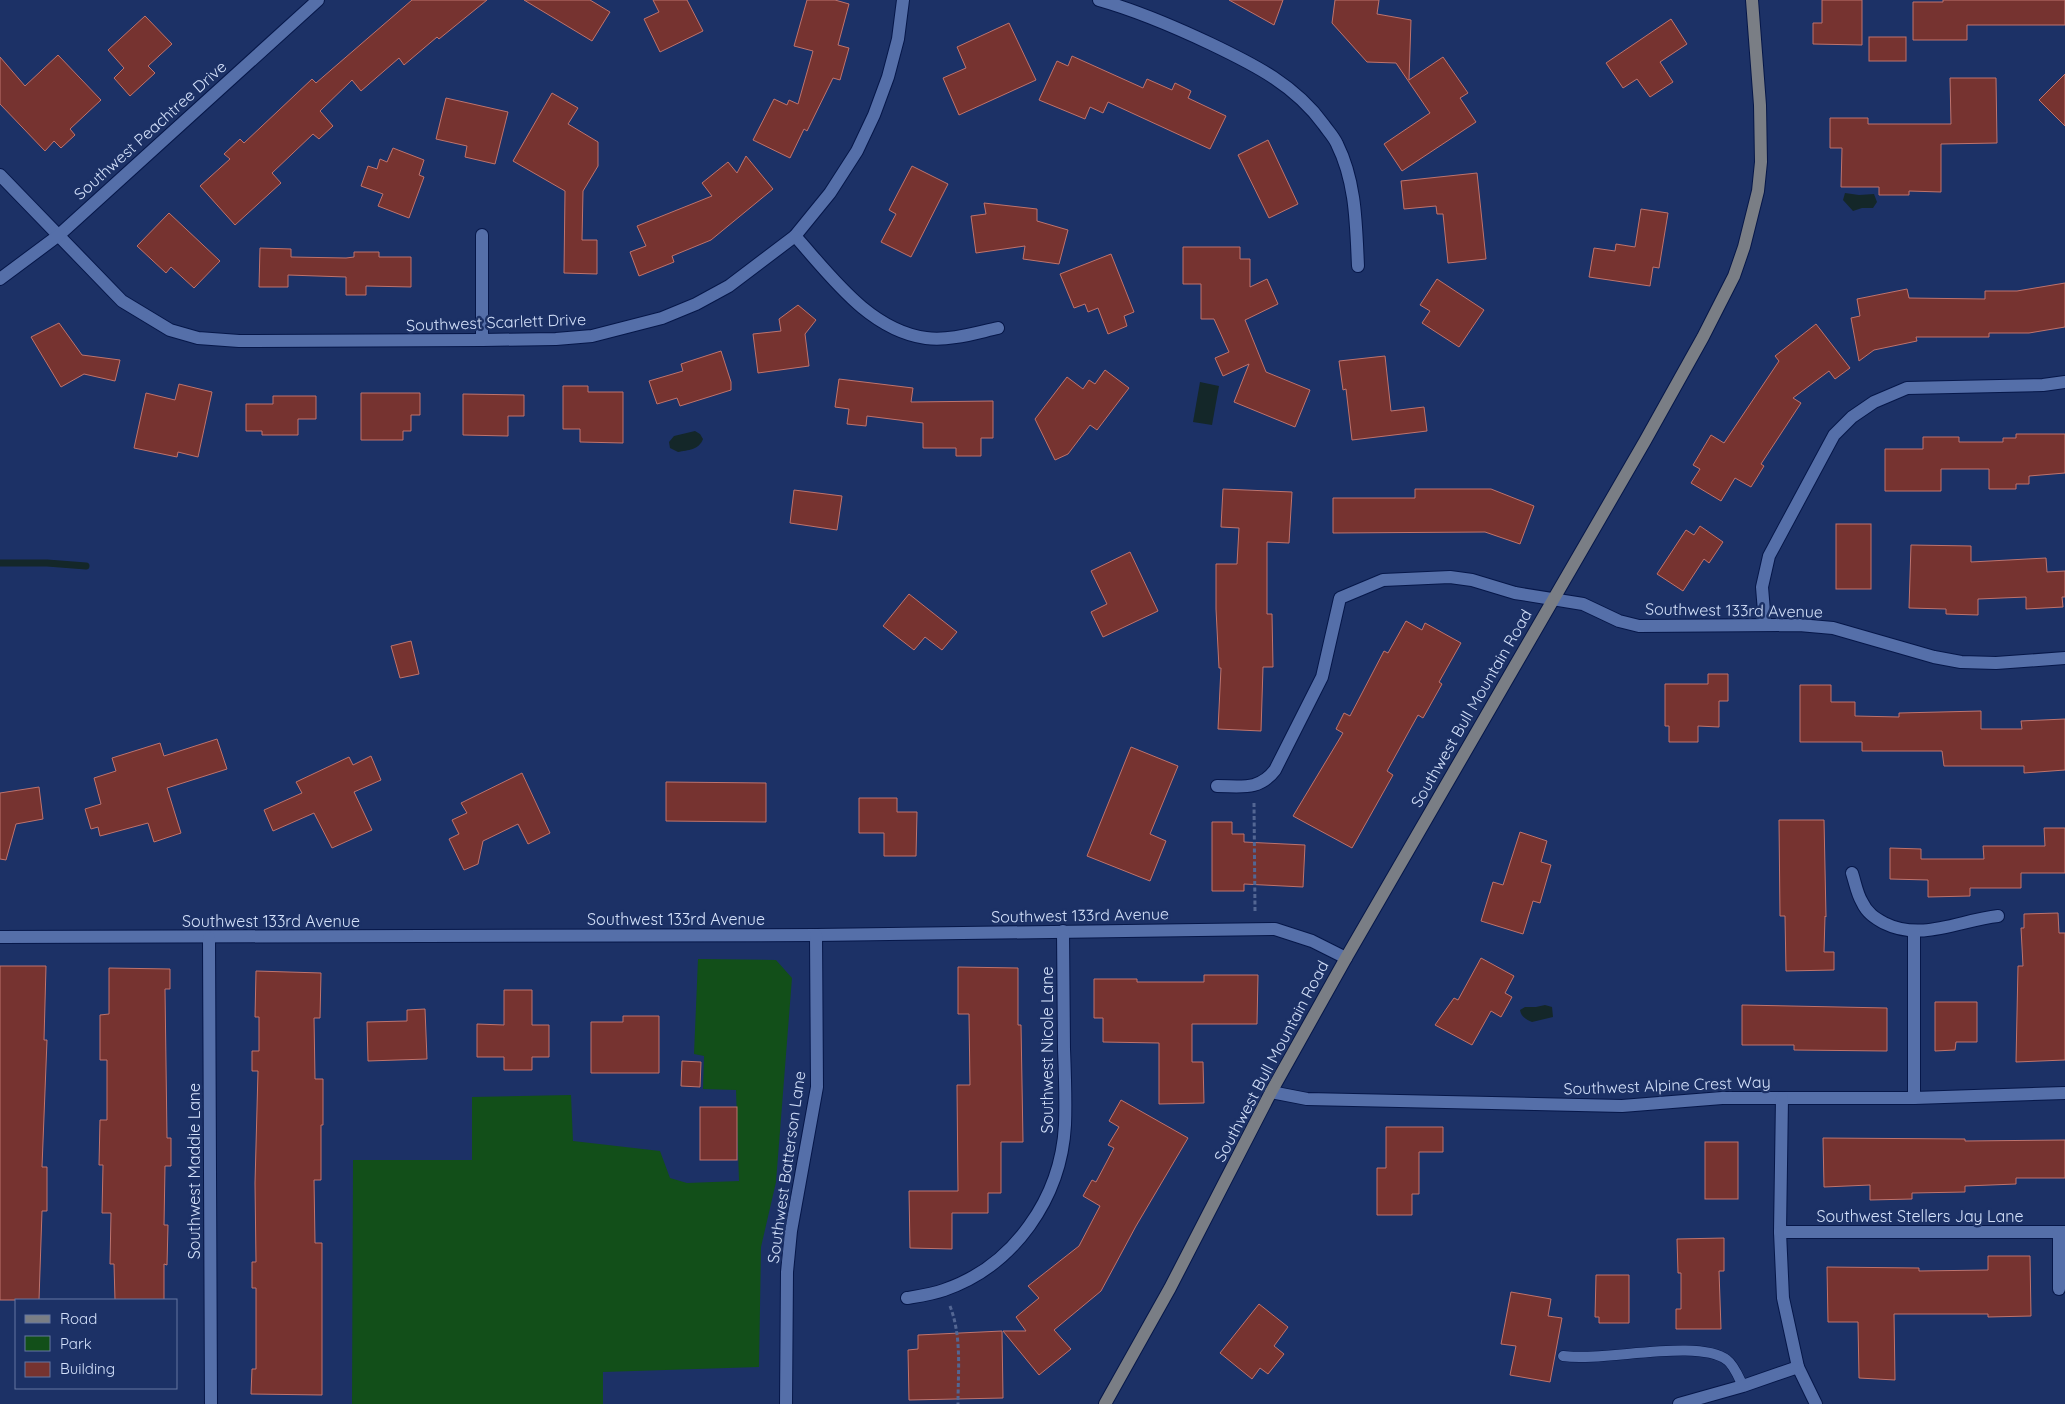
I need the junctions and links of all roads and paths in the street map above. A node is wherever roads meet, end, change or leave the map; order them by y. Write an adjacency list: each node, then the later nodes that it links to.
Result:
1 (318, 0): 6 (street, Southwest Peachtree Drive)
2 (903, 0): 8 (street, Southwest Scarlett Drive)
3 (1099, 0): 9 (street)
4 (1752, 0): 14 (main road, Southwest Bull Mountain Road)
5 (0, 175): 6 (street, Southwest Scarlett Drive)
6 (59, 234): 10 (street, Southwest Peachtree Drive); 12 (street, Southwest Scarlett Drive)
7 (482, 234): 12 (street)
8 (795, 236): 11 (street); 12 (street, Southwest Scarlett Drive)
9 (1358, 266)
10 (0, 279)
11 (998, 328)
12 (482, 340)
13 (2065, 382): 15 (street)
14 (1553, 600): 15 (street, Southwest 133rd Avenue); 18 (street, Southwest 133rd Avenue); 27 (main road, Southwest Bull Mountain Road)
15 (1765, 624): 16 (street, Southwest 133rd Avenue)
16 (2065, 658)
17 (1217, 786): 18 (street)
18 (1254, 786): 21 (path)
19 (1852, 873): 23 (street)
20 (1998, 916): 23 (street)
21 (1256, 930): 22 (street, Southwest 133rd Avenue); 27 (street, Southwest 133rd Avenue)
22 (1063, 931): 24 (street, Southwest 133rd Avenue); 35 (street, Southwest Nicole Lane)
23 (1914, 932): 31 (street)
24 (816, 935): 26 (street, Southwest 133rd Avenue); 41 (street, Southwest Batterson Lane)
25 (0, 937): 26 (street, Southwest 133rd Avenue)
26 (209, 938): 40 (street, Southwest Maddie Lane)
27 (1346, 958): 28 (main road, Southwest Bull Mountain Road)
28 (1271, 1092): 30 (street, Southwest Alpine Crest Way); 43 (main road, Southwest Bull Mountain Road)
29 (2065, 1093): 31 (street, Southwest Alpine Crest Way)
30 (1782, 1098): 31 (street, Southwest Alpine Crest Way); 32 (street)
31 (1914, 1098)
32 (1780, 1232): 33 (street, Southwest Stellers Jay Lane); 38 (street)
33 (2062, 1232): 34 (street, Southwest Stellers Jay Lane)
34 (2059, 1289)
35 (944, 1290): 36 (street, Southwest Nicole Lane); 42 (path)
36 (907, 1298)
37 (1563, 1356): 39 (lane)
38 (1798, 1367): 39 (street); 45 (street)
39 (1743, 1386): 44 (street)
40 (212, 1404)
41 (786, 1404)
42 (958, 1404)
43 (1105, 1404)
44 (1679, 1404)
45 (1816, 1404)

